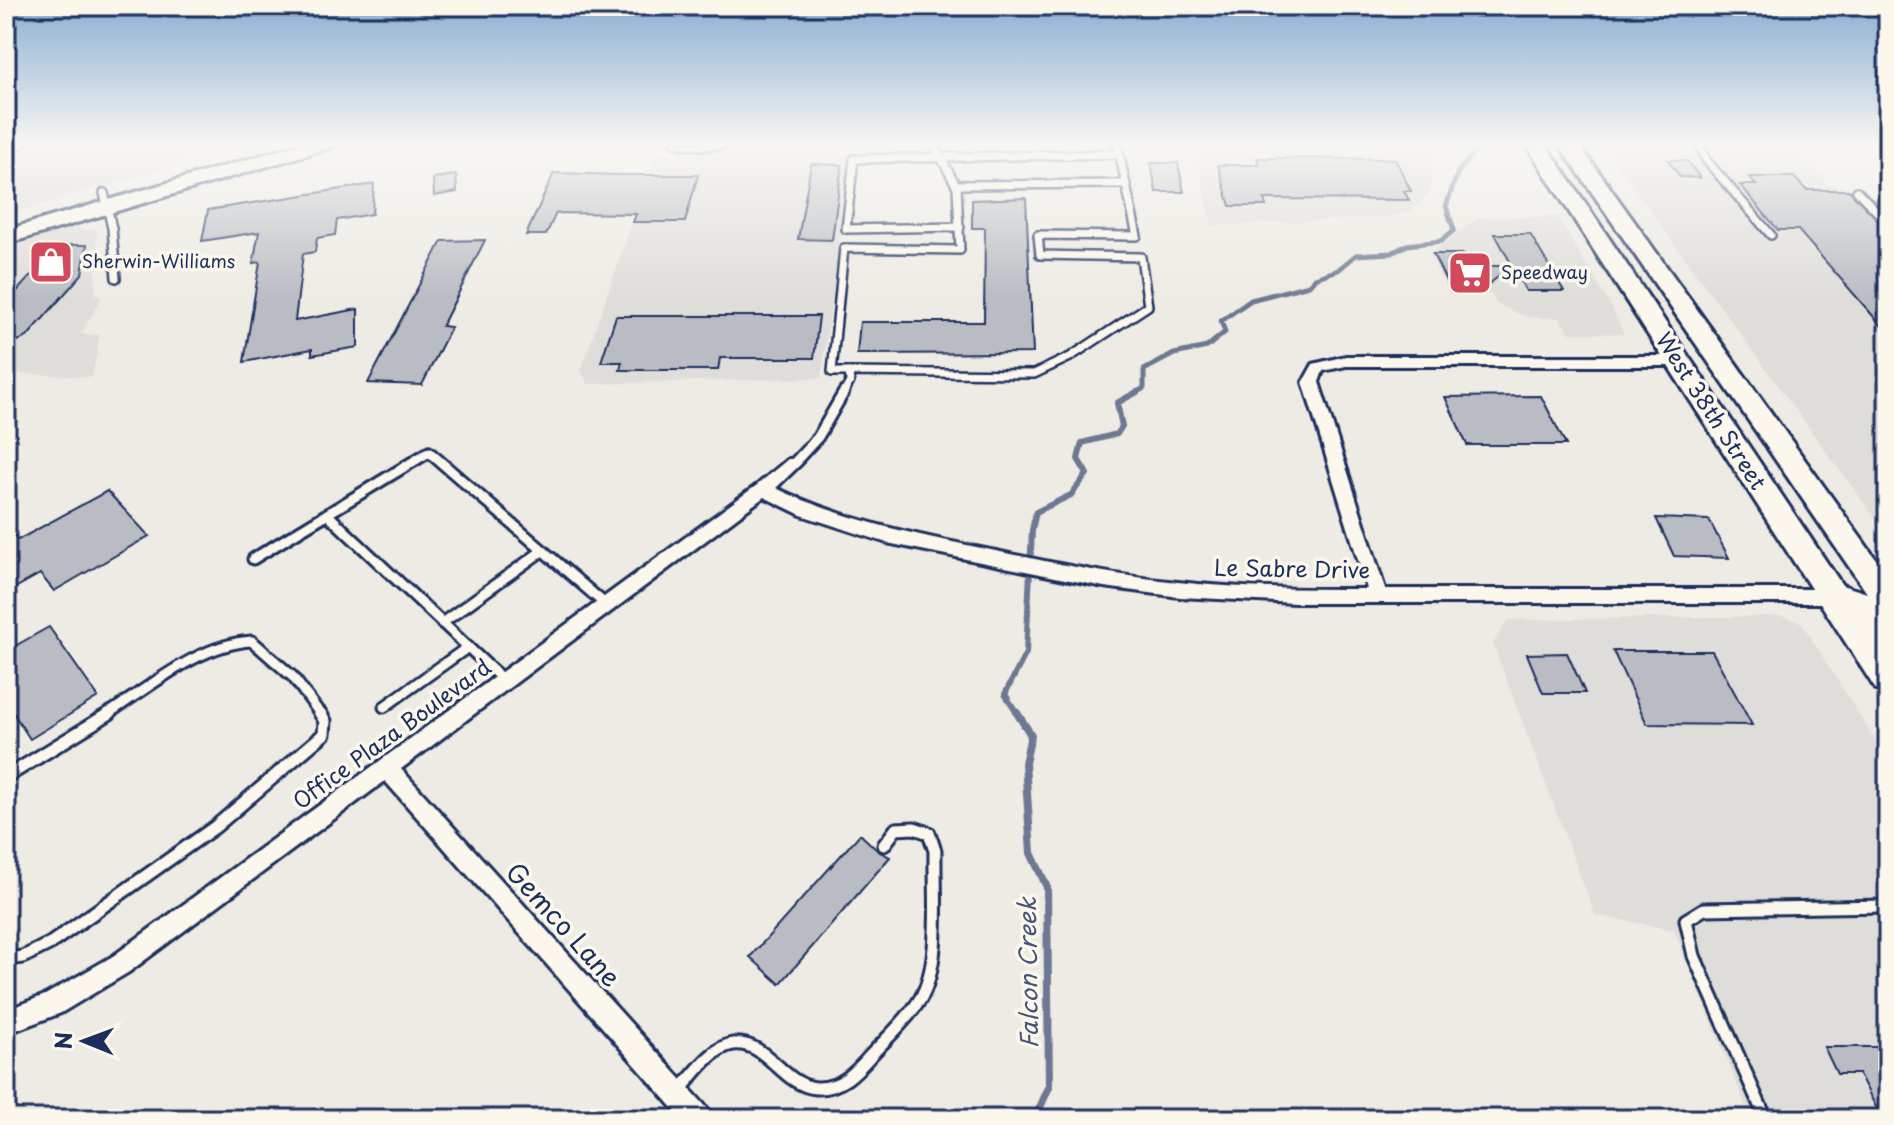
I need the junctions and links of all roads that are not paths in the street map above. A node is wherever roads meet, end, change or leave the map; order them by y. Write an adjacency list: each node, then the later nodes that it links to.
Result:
1 (119, 196): 10 (main road)
2 (123, 196): 10 (main road)
3 (850, 196): 13 (lane)
4 (957, 196): 13 (lane)
5 (1127, 196): 19 (lane)
6 (1570, 196): 17 (main road, West 38th Street)
7 (1605, 196): 20 (main road, West 38th Street)
8 (1737, 196): 14 (lane)
9 (1861, 196): 12 (lane)
10 (106, 200): 11 (main road); 15 (main road); 16 (lane)
11 (6, 222)
12 (1888, 223)
13 (960, 227): 19 (lane)
14 (1771, 235)
15 (6, 237)
16 (116, 278)
17 (1641, 304): 18 (main road, West 38th Street); 20 (main road)
18 (1679, 361): 26 (street); 27 (main road, West 38th Street)
19 (849, 372): 21 (lane)
20 (1751, 403): 28 (main road, West 38th Street)
21 (794, 463): 22 (street, Office Plaza Boulevard)
22 (763, 489): 26 (street, Le Sabre Drive); 29 (street, Office Plaza Boulevard)
23 (327, 514): 24 (lane); 25 (lane); 30 (lane)
24 (542, 551): 29 (lane); 30 (lane)
25 (253, 559)
26 (1378, 595): 27 (street, Le Sabre Drive)
27 (1834, 596): 31 (main road); 33 (main road, West 38th Street)
28 (1888, 600)
29 (606, 605): 34 (street, Office Plaza Boulevard)
30 (442, 623): 32 (lane)
31 (1888, 635)
32 (468, 647): 34 (lane); 35 (lane)
33 (1888, 680)
34 (504, 681): 36 (street, Office Plaza Boulevard)
35 (384, 707)
36 (386, 768): 41 (street, Office Plaza Boulevard); 42 (street, Gemco Lane)
37 (6, 777): 40 (lane)
38 (884, 845): 42 (lane)
39 (1888, 906): 44 (lane)
40 (6, 959)
41 (6, 1022)
42 (677, 1094): 43 (street, Gemco Lane)
43 (700, 1119)
44 (1766, 1119)

